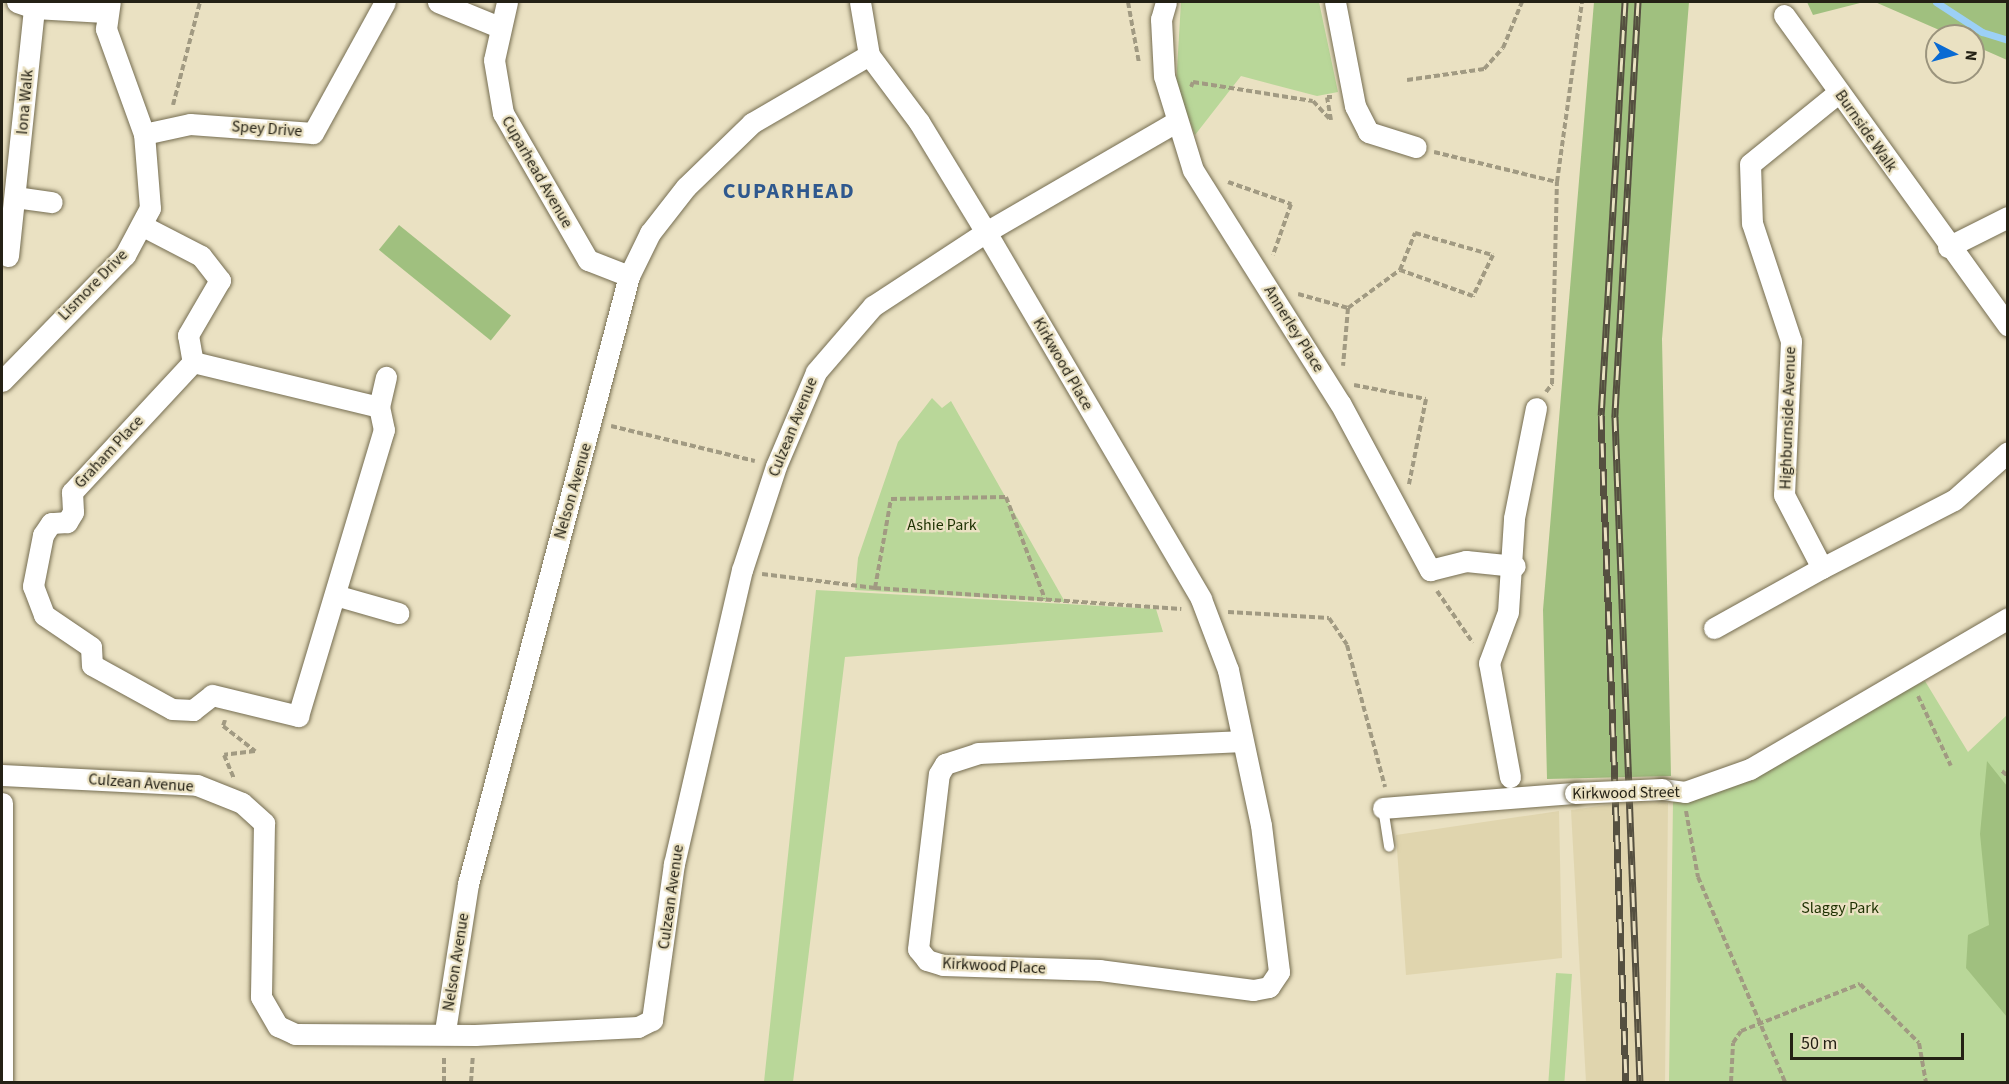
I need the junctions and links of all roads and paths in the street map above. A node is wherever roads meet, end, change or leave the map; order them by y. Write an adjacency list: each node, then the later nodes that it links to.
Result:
1 (200, 2): 21 (path)
2 (385, 2): 21 (street, Spey Drive)
3 (438, 2): 14 (street)
4 (507, 2): 14 (street, Cuparhead Avenue)
5 (860, 2): 15 (street, Kirkwood Place)
6 (1128, 2): 16 (path)
7 (1166, 2): 20 (street, Annerley Place)
8 (1335, 2): 23 (street)
9 (1522, 2): 17 (path)
10 (1582, 2): 25 (path)
11 (25, 5): 12 (street); 26 (street, Iona Walk)
12 (107, 7): 22 (street, Lismore Drive)
13 (1784, 15): 18 (street, Burnside Walk)
14 (499, 27): 34 (street, Cuparhead Avenue)
15 (869, 55): 30 (street, Kirkwood Place); 34 (street, Nelson Avenue)
16 (1142, 74)
17 (1407, 80)
18 (1839, 92): 31 (street, Burnside Walk); 49 (street, Highburnside Avenue)
19 (1330, 108): 20 (path)
20 (1174, 123): 24 (street, Annerley Place); 30 (street, Culzean Avenue)
21 (168, 130): 22 (street, Spey Drive)
22 (144, 134): 29 (street, Lismore Drive)
23 (1416, 147): 25 (path)
24 (1193, 170): 35 (street, Annerley Place); 35 (path)
25 (1557, 182): 43 (path)
26 (15, 197): 27 (street); 32 (street, Iona Walk)
27 (52, 202)
28 (2007, 216): 31 (street)
29 (143, 226): 38 (street); 40 (street, Lismore Drive)
30 (986, 232): 46 (street, Culzean Avenue); 55 (street, Kirkwood Place)
31 (1948, 247): 37 (street, Burnside Walk)
32 (8, 256)
33 (1400, 270): 33 (path); 36 (path)
34 (628, 276): 44 (street, Nelson Avenue)
35 (1265, 283): 36 (path); 41 (street, Annerley Place)
36 (1348, 309): 41 (path)
37 (2007, 326)
38 (193, 362): 42 (street); 61 (street, Graham Place)
39 (386, 377): 42 (street, Graham Place)
40 (2, 381)
41 (1341, 393): 47 (street, Annerley Place); 47 (path)
42 (380, 407): 53 (street, Graham Place)
43 (1536, 408): 48 (street)
44 (593, 422): 46 (path); 74 (street, Nelson Avenue)
45 (2007, 452): 49 (street)
46 (776, 466): 50 (street, Culzean Avenue)
47 (1402, 518): 51 (street, Annerley Place)
48 (1515, 566): 51 (street); 59 (street)
49 (1822, 568): 58 (street)
50 (742, 570): 52 (path); 74 (street, Culzean Avenue)
51 (1430, 570): 59 (path)
52 (875, 588): 54 (path); 54 (path)
53 (335, 595): 56 (street); 61 (street, Graham Place)
54 (1045, 599): 55 (path)
55 (1202, 602): 62 (street, Kirkwood Place); 71 (path)
56 (398, 613)
57 (2007, 618): 60 (street, Kirkwood Street)
58 (1714, 628)
59 (1489, 663): 67 (street)
60 (1910, 679): 63 (path); 68 (street, Kirkwood Street)
61 (231, 699): 69 (path)
62 (1239, 741): 62 (street, Kirkwood Place)
63 (1952, 766)
64 (2002, 771): 66 (path)
65 (2, 775): 69 (street, Culzean Avenue)
66 (2007, 776)
67 (1510, 777)
68 (1685, 792): 71 (street, Kirkwood Street, bridge); 73 (path)
69 (234, 800): 74 (street, Culzean Avenue)
70 (2, 803): 75 (street)
71 (1388, 807): 72 (lane)
72 (1389, 847)
73 (1760, 1026): 76 (path); 77 (path); 78 (path)
74 (444, 1031)
75 (2, 1083)
76 (1731, 1083)
77 (1785, 1083)
78 (1926, 1083)

